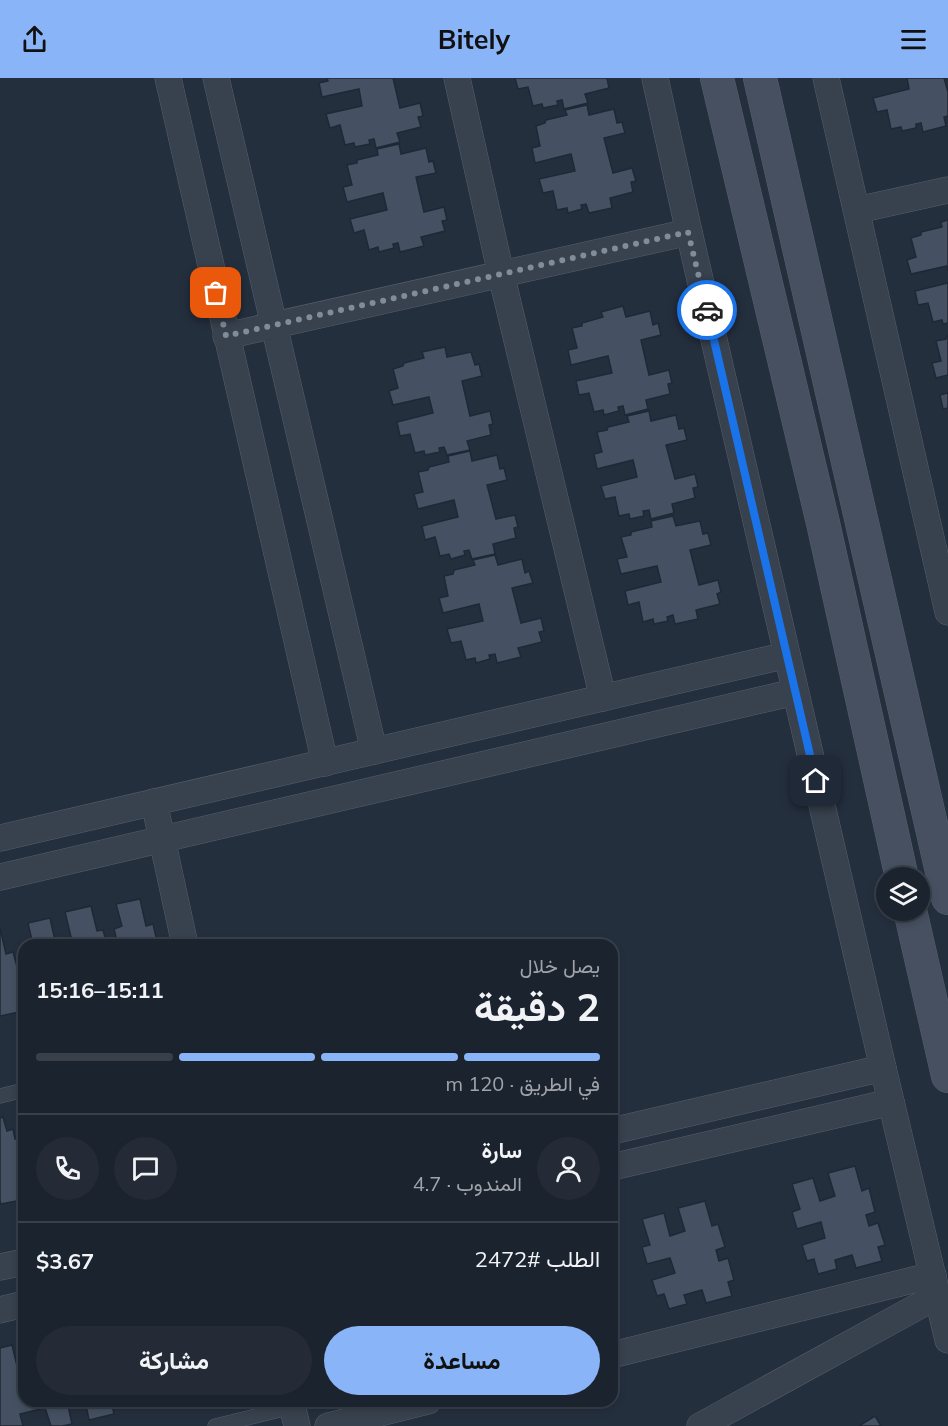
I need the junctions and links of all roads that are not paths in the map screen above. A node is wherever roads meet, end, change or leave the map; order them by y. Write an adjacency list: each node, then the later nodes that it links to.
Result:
1 (168, 78): 13 (street)
2 (216, 78): 12 (street)
3 (457, 78): 11 (street)
4 (655, 78): 10 (street)
5 (717, 78): 23 (street)
6 (760, 78): 25 (street)
7 (826, 78): 9 (street)
8 (948, 190): 9 (street)
9 (857, 210): 14 (street)
10 (688, 232): 11 (street); 15 (street)
11 (501, 274): 12 (street); 17 (street)
12 (273, 325): 13 (street); 18 (street)
13 (226, 336): 19 (street)
14 (948, 609)
15 (787, 655): 16 (street); 17 (street)
16 (795, 692): 22 (street); 28 (street)
17 (603, 698): 18 (street)
18 (374, 751): 19 (street)
19 (325, 763): 20 (street)
20 (154, 802): 21 (street); 22 (street)
21 (0, 838)
22 (161, 840): 24 (street); 27 (street)
23 (900, 867)
24 (0, 877)
25 (948, 898)
26 (913, 921): 29 (street)
27 (184, 939)
28 (883, 1068): 32 (street); 33 (street)
29 (948, 1076)
30 (18, 1092): 31 (lane)
31 (0, 1096)
32 (891, 1102): 34 (street); 37 (street)
33 (618, 1130)
34 (618, 1166)
35 (18, 1263): 36 (street)
36 (0, 1267)
37 (935, 1285): 40 (street); 41 (street); 46 (street)
38 (18, 1306): 39 (street)
39 (0, 1310)
40 (948, 1340)
41 (618, 1354)
42 (404, 1407): 45 (street)
43 (293, 1411): 44 (lane)
44 (216, 1426)
45 (328, 1426)
46 (700, 1426)

